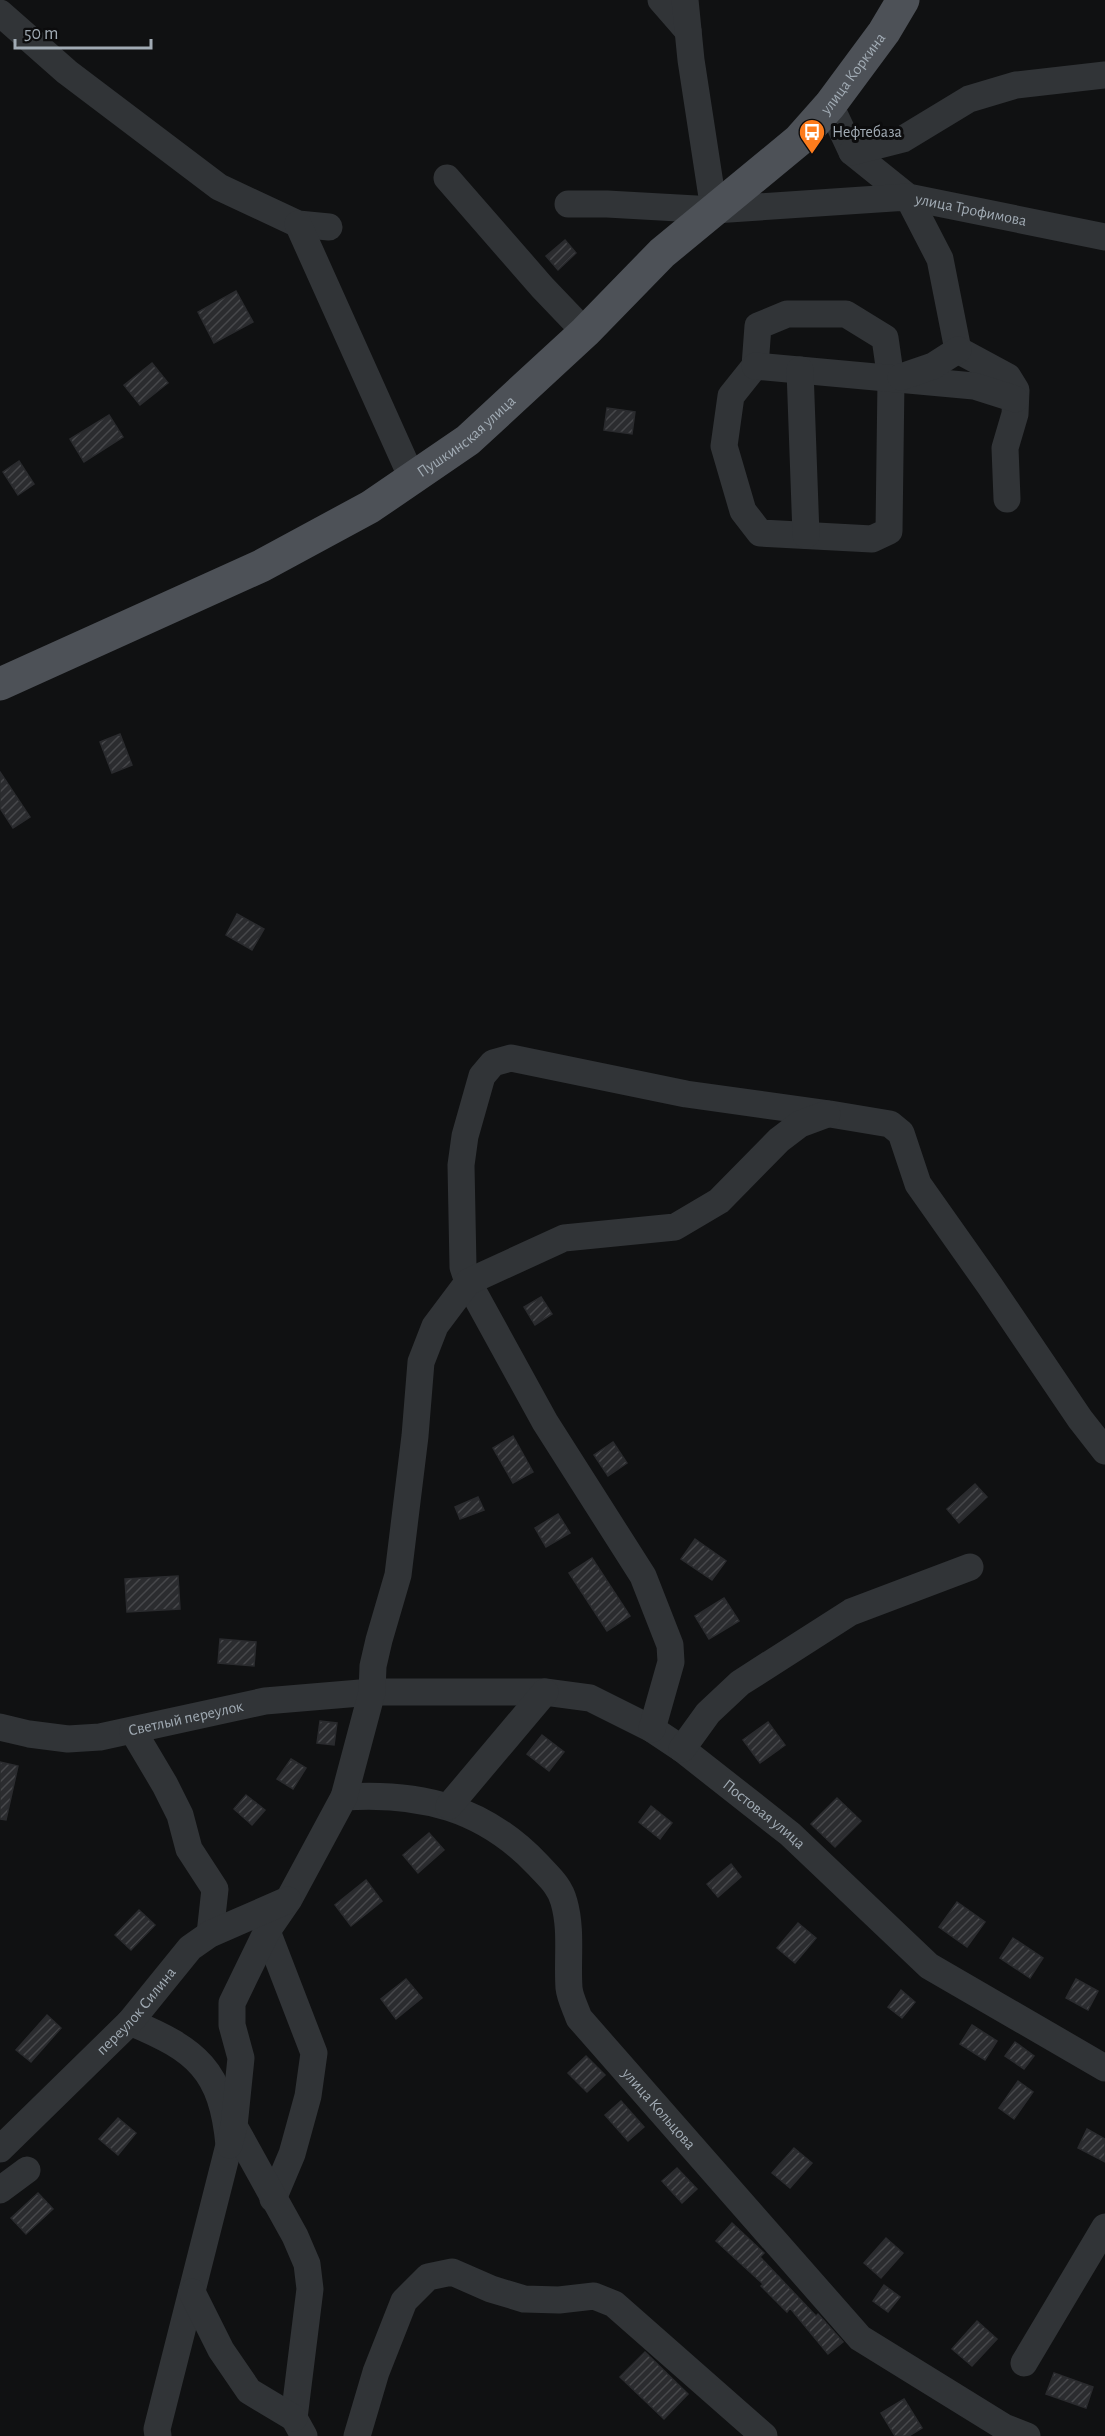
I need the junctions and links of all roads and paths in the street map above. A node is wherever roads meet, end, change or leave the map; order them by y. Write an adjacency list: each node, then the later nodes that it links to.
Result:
1 (661, 0): 5 (street)
2 (685, 0): 5 (street)
3 (903, 0): 7 (main road, улица Коркина)
4 (0, 13): 13 (street)
5 (688, 31): 12 (street)
6 (1105, 75): 8 (street)
7 (830, 105): 8 (street); 12 (main road, улица Коркина)
8 (852, 152): 10 (street, улица Трофимова)
9 (447, 178): 16 (street)
10 (908, 197): 12 (street); 15 (street, улица Трофимова); 17 (street)
11 (568, 204): 12 (street)
12 (714, 210): 16 (main road, Пушкинская улица)
13 (298, 224): 14 (street); 22 (street)
14 (329, 227)
15 (1105, 237)
16 (585, 332): 22 (main road, Пушкинская улица)
17 (958, 350): 20 (street); 21 (street)
18 (755, 366): 19 (street); 20 (street); 24 (street)
19 (800, 370): 20 (street); 24 (street)
20 (891, 380): 21 (street); 24 (street)
21 (1015, 399): 23 (street)
22 (412, 478): 25 (main road, Пушкинская улица)
23 (1007, 499)
24 (806, 535)
25 (0, 684)
26 (830, 1113): 27 (street); 27 (street); 28 (street)
27 (468, 1282): 30 (street); 33 (street)
28 (1105, 1452)
29 (970, 1567): 35 (street)
30 (372, 1692): 31 (street, Постовая улица); 34 (street, Светлый переулок); 36 (street)
31 (545, 1692): 33 (street, Постовая улица); 37 (street)
32 (0, 1727): 34 (street, Светлый переулок)
33 (652, 1729): 35 (street, Постовая улица)
34 (133, 1731): 40 (street)
35 (682, 1749): 42 (street, Постовая улица)
36 (344, 1797): 37 (street, улица Кольцова); 38 (street)
37 (449, 1806): 52 (street, улица Кольцова)
38 (289, 1899): 39 (street); 40 (street, переулок Силина)
39 (267, 1931): 43 (street); 47 (street)
40 (210, 1934): 41 (street, переулок Силина)
41 (130, 2022): 43 (street); 44 (street, переулок Силина)
42 (1105, 2068)
43 (232, 2135): 47 (street); 49 (street)
44 (0, 2149)
45 (27, 2170): 46 (street)
46 (0, 2190)
47 (273, 2199): 51 (street)
48 (1105, 2227): 50 (street)
49 (192, 2292): 51 (street); 53 (street)
50 (1024, 2363)
51 (299, 2427)
52 (1010, 2433)
53 (158, 2436)
54 (357, 2436): 55 (street)
55 (764, 2436)

